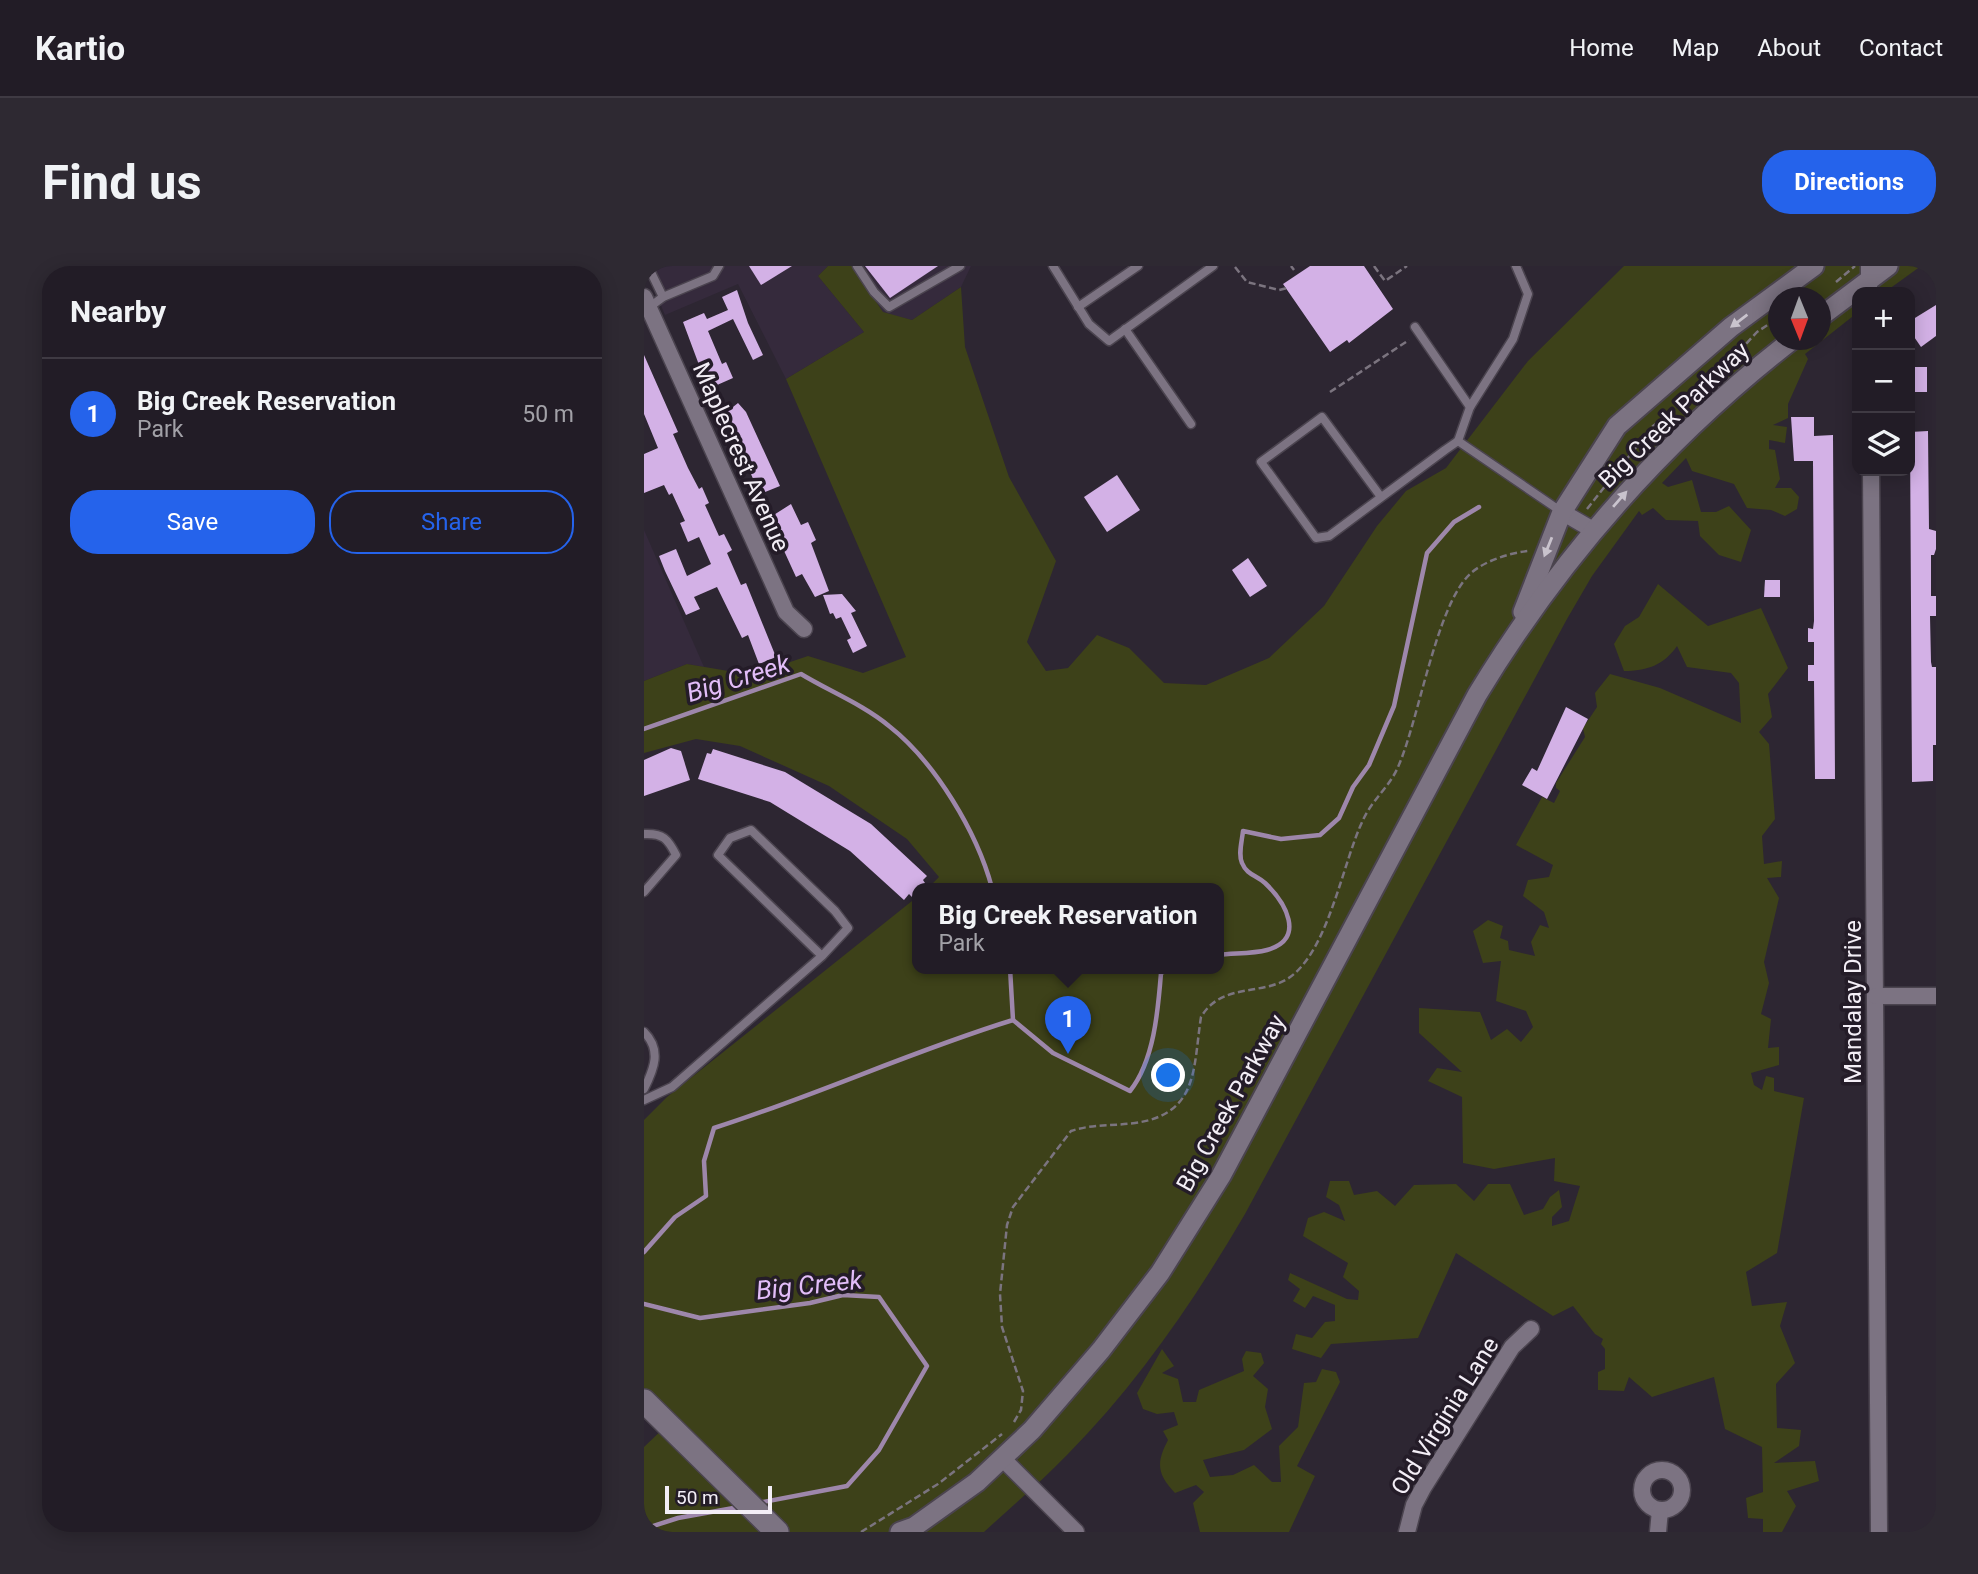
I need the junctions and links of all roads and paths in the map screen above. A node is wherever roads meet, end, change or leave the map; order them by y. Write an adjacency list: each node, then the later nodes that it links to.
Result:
1 (649, 266): 19 (lane)
2 (719, 266): 19 (lane)
3 (858, 266): 4 (lane)
4 (960, 266)
5 (1066, 266): 15 (lane)
6 (1138, 266): 21 (lane)
7 (1213, 266): 24 (lane)
8 (1291, 266): 16 (path)
9 (1374, 266): 10 (path)
10 (1407, 266)
11 (1516, 266): 28 (lane)
12 (1814, 266): 34 (street, Big Creek Parkway, one-way to 34)
13 (1888, 266): 17 (street)
14 (1234, 267): 18 (path)
15 (1055, 269): 21 (lane)
16 (1294, 270)
17 (1869, 279): 22 (street)
18 (1287, 288)
19 (663, 297): 20 (lane)
20 (646, 305): 37 (street, Maplecrest Avenue)
21 (1078, 307): 24 (lane)
22 (1831, 309)
23 (1768, 325): 33 (path)
24 (1125, 328): 29 (lane)
25 (1418, 330): 27 (path); 28 (lane)
26 (1779, 350): 35 (street, Big Creek Parkway, one-way to 26)
27 (1330, 393)
28 (1470, 407): 30 (lane)
29 (1191, 424)
30 (1458, 441): 32 (lane); 34 (lane)
31 (1871, 476): 42 (street, Mandalay Drive)
32 (1381, 498): 32 (lane)
33 (1586, 510)
34 (1562, 512): 35 (street); 38 (street, Big Creek Parkway, one-way to 38)
35 (1593, 530): 38 (street, Big Creek Parkway)
36 (1533, 550): 49 (path)
37 (804, 629)
38 (1517, 629): 51 (street, Big Creek Parkway)
39 (644, 834): 40 (lane)
40 (644, 892)
41 (822, 956): 41 (lane); 46 (lane)
42 (1876, 996): 43 (street); 59 (street, Mandalay Drive)
43 (1936, 996)
44 (644, 1032): 45 (lane)
45 (644, 1089)
46 (644, 1100)
47 (1531, 1329): 57 (street, Old Virginia Lane)
48 (644, 1401): 53 (main road)
49 (1010, 1427)
50 (1005, 1432): 54 (path)
51 (1002, 1458): 55 (street, Big Creek Parkway); 56 (street)
52 (1660, 1510): 58 (street)
53 (777, 1532)
54 (861, 1532)
55 (900, 1532)
56 (1076, 1532)
57 (1407, 1532)
58 (1658, 1532)
59 (1879, 1532)

